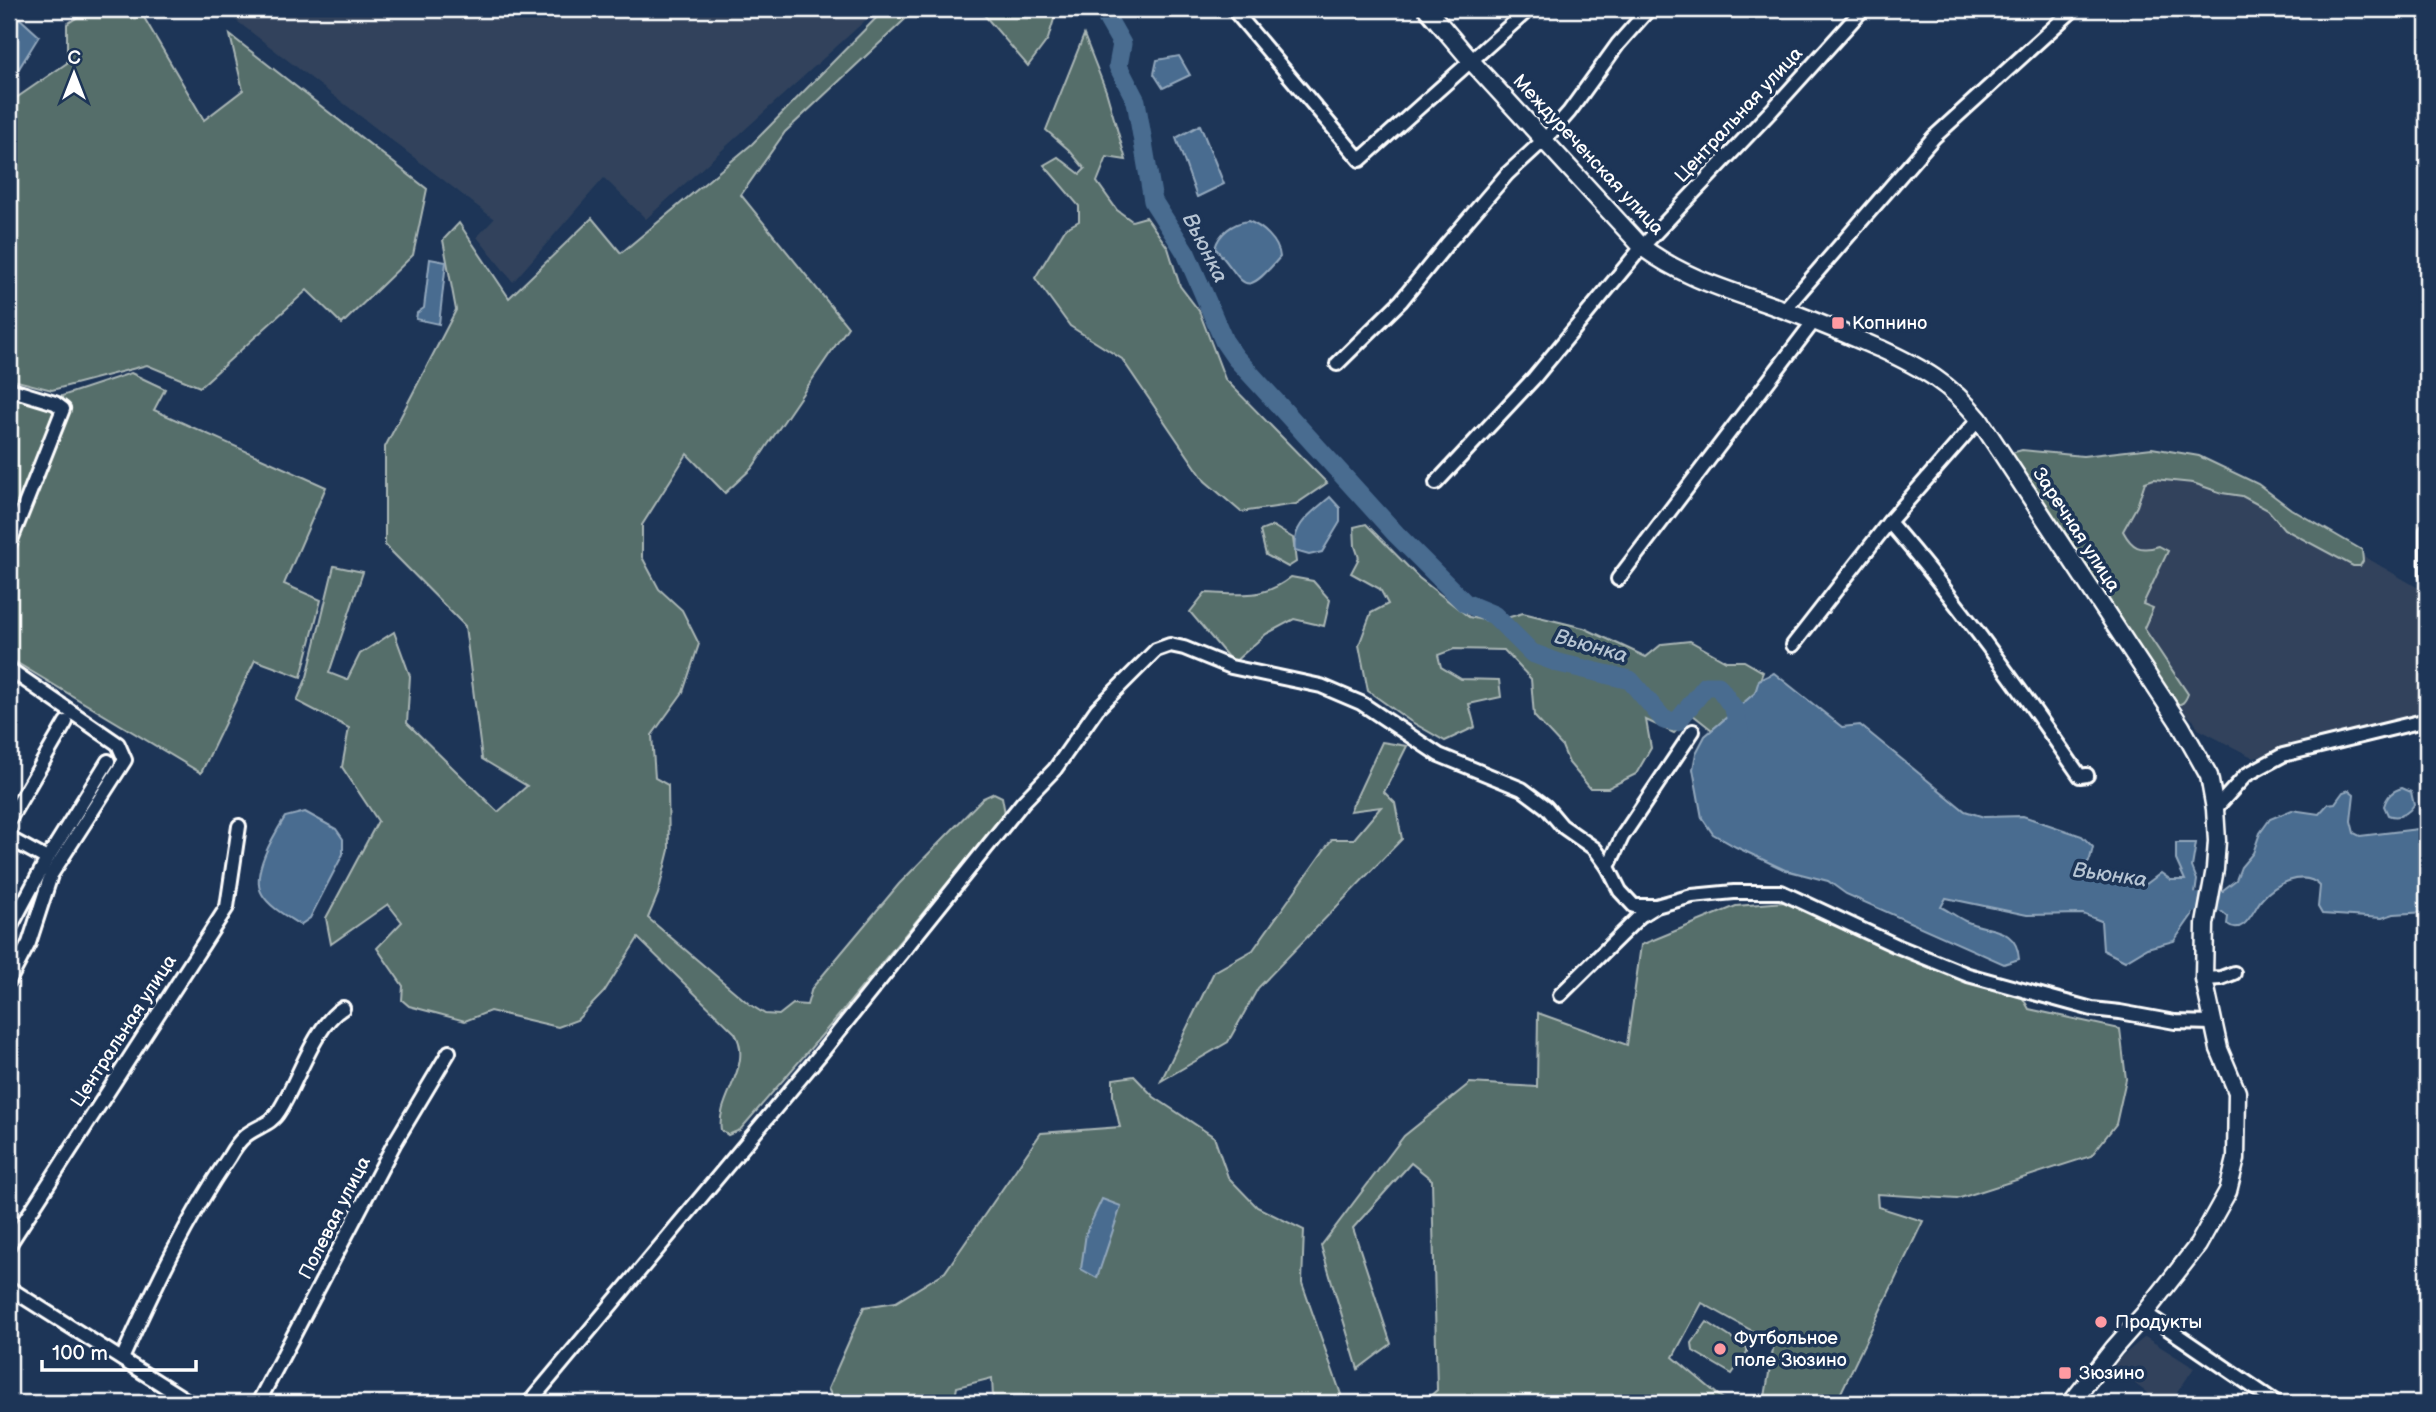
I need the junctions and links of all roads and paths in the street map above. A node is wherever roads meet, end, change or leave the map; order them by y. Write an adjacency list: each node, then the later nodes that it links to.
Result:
1 (1233, 9): 7 (street)
2 (1427, 9): 7 (street, Междуреченская улица)
3 (1529, 9): 7 (street)
4 (1649, 9): 8 (street)
5 (1863, 9): 9 (street, Центральная улица)
6 (2074, 9): 10 (street)
7 (1472, 62): 8 (street, Междуреченская улица)
8 (1545, 139): 9 (street, Междуреченская улица); 12 (street)
9 (1642, 247): 10 (street, Междуреченская улица); 15 (street, Центральная улица)
10 (1784, 310): 11 (street, Заречная улица)
11 (1814, 321): 14 (street, Заречная улица); 20 (street)
12 (1337, 364)
13 (9, 389): 18 (street)
14 (1979, 419): 16 (street); 28 (street, Заречная улица)
15 (1436, 483)
16 (1889, 522): 21 (street); 27 (street)
17 (2427, 530): 19 (street)
18 (9, 545)
19 (2427, 576)
20 (1618, 579)
21 (1793, 645)
22 (9, 669): 38 (street)
23 (2427, 720): 28 (street)
24 (66, 722): 29 (street)
25 (1693, 731): 33 (street)
26 (108, 761): 32 (street)
27 (2087, 775)
28 (2215, 808): 37 (street, Заречная улица)
29 (9, 820)
30 (239, 826): 43 (street, Центральная улица)
31 (9, 834): 32 (street)
32 (47, 859): 35 (street)
33 (1608, 867): 34 (street); 49 (street)
34 (1656, 906): 39 (street); 41 (street)
35 (9, 930)
36 (2234, 973): 37 (street)
37 (2204, 979): 41 (street, Заречная улица)
38 (9, 981)
39 (1560, 995)
40 (343, 1008): 46 (street)
41 (2212, 1023): 45 (street, Заречная улица)
42 (449, 1052): 48 (street, Полевая улица)
43 (9, 1245)
44 (9, 1288): 46 (street)
45 (2145, 1313): 50 (street, Заречная улица); 51 (street)
46 (122, 1359): 47 (street)
47 (191, 1403)
48 (258, 1403)
49 (530, 1403)
50 (2071, 1403)
51 (2275, 1403)

